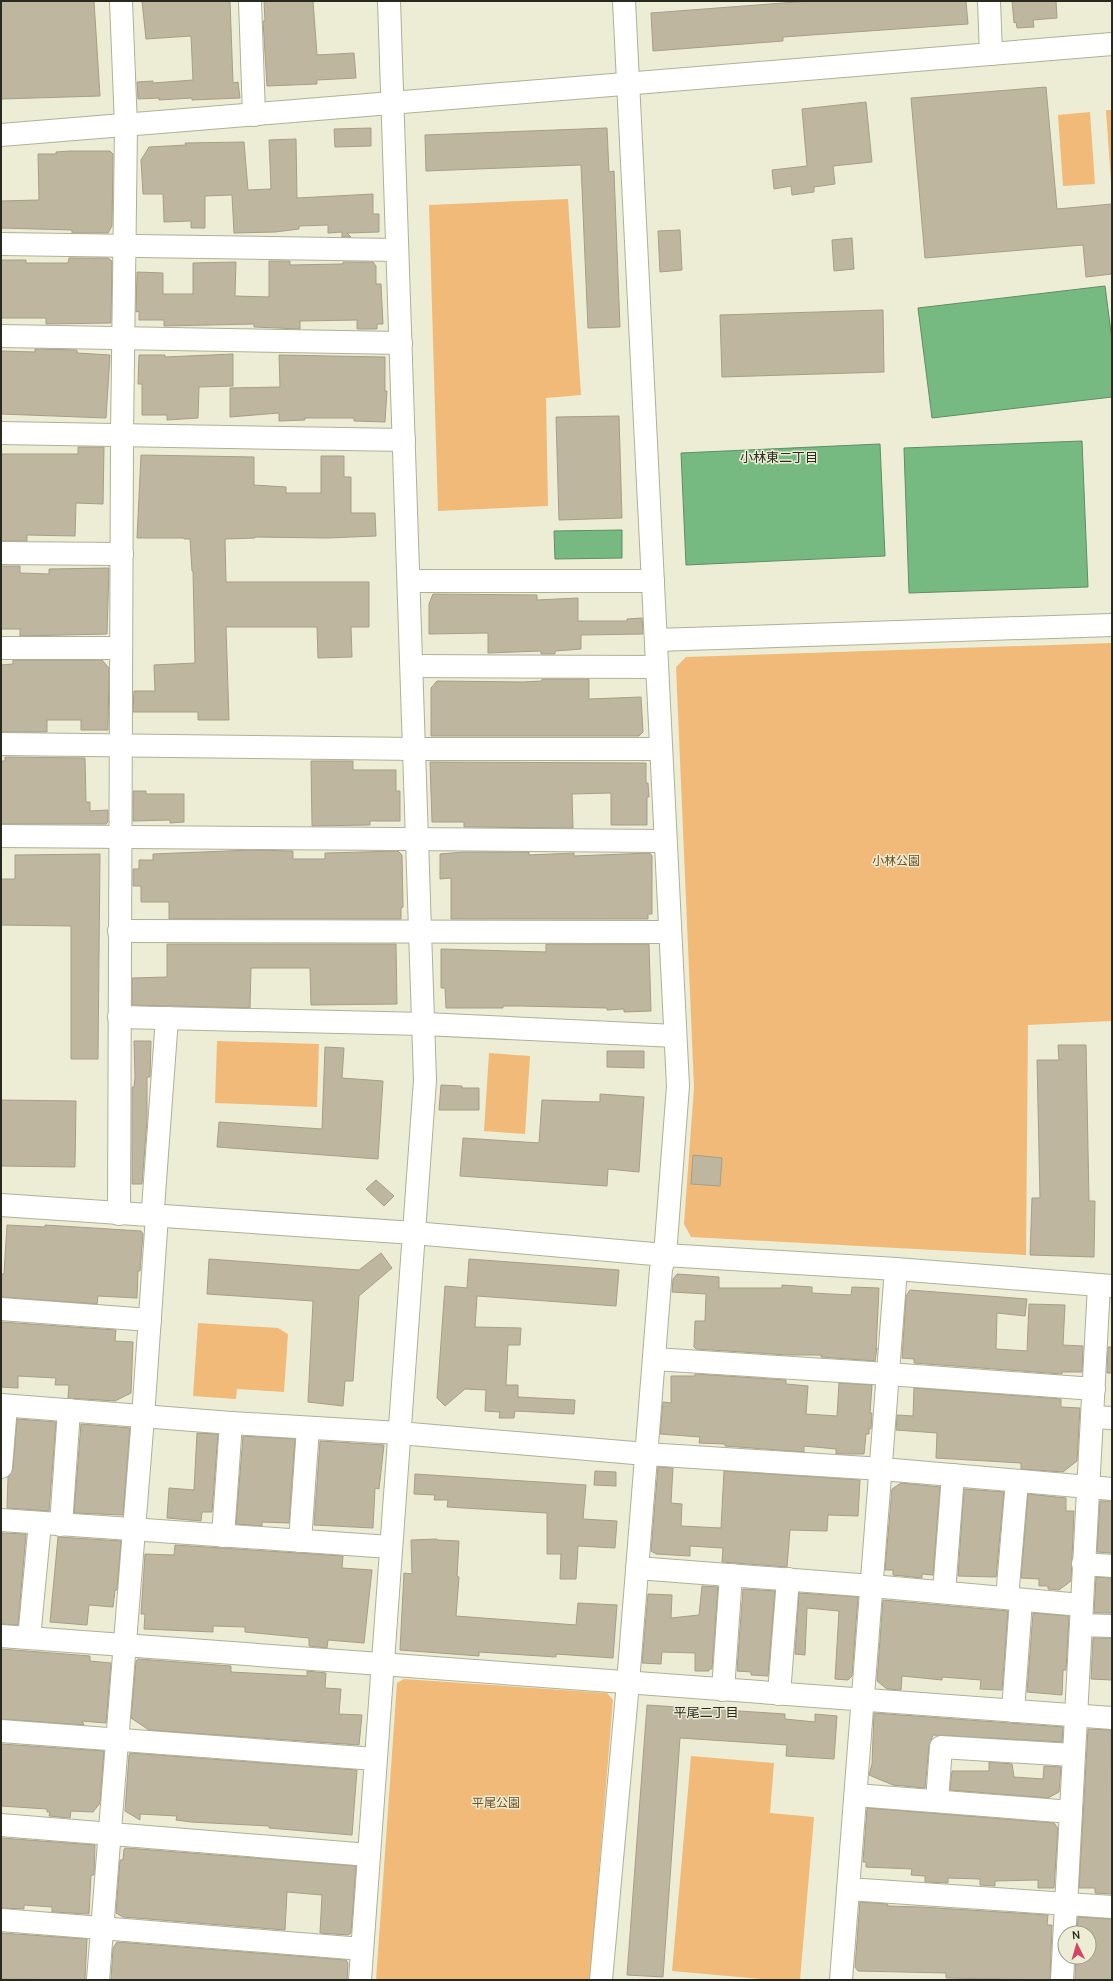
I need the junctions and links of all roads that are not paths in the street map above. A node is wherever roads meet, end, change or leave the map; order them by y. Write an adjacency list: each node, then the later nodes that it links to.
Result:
1 (121, 1): 11 (street)
2 (250, 1): 10 (street)
3 (389, 1): 9 (street)
4 (624, 1): 8 (street)
5 (989, 1): 7 (street)
6 (1112, 44): 7 (street)
7 (991, 54): 8 (street)
8 (627, 83): 9 (street); 25 (street)
9 (392, 103): 10 (street); 15 (street)
10 (254, 115): 11 (street)
11 (126, 126): 12 (street); 14 (street)
12 (1, 136)
13 (1, 244): 14 (street)
14 (125, 247): 15 (street); 17 (street)
15 (397, 250): 18 (street)
16 (1, 336): 17 (street)
17 (124, 338): 18 (street); 20 (street)
18 (401, 343): 21 (street)
19 (1, 433): 20 (street)
20 (122, 436): 21 (street); 23 (street)
21 (404, 440): 24 (street)
22 (1, 553): 23 (street)
23 (122, 554): 29 (street)
24 (409, 581): 25 (street); 30 (street)
25 (653, 581): 27 (street)
26 (1112, 625): 27 (street)
27 (656, 640): 31 (street)
28 (1, 648): 29 (street)
29 (121, 648): 33 (street)
30 (412, 666): 31 (street); 34 (street)
31 (657, 667): 35 (street)
32 (1, 744): 33 (street)
33 (121, 746): 34 (street); 37 (street)
34 (415, 749): 35 (street); 38 (street)
35 (661, 749): 39 (street)
36 (1, 836): 37 (street)
37 (121, 836): 38 (street); 40 (street)
38 (418, 838): 39 (street); 41 (street)
39 (666, 841): 42 (street)
40 (119, 931): 41 (street); 43 (street)
41 (421, 931): 42 (street); 45 (street)
42 (670, 932): 46 (street)
43 (119, 1017): 44 (street); 48 (street)
44 (167, 1018): 45 (street); 49 (street)
45 (424, 1024): 46 (street); 50 (street)
46 (675, 1036): 51 (street)
47 (1, 1205): 48 (street)
48 (119, 1214): 49 (street)
49 (157, 1216): 50 (street); 55 (street)
50 (414, 1233): 51 (street); 65 (street)
51 (665, 1255): 52 (street); 56 (street)
52 (896, 1269): 53 (street); 57 (street)
53 (1106, 1285): 58 (street)
54 (1, 1309): 55 (street)
55 (150, 1320): 61 (street)
56 (654, 1359): 57 (street); 66 (street)
57 (888, 1374): 58 (street); 68 (street)
58 (1094, 1389): 62 (street)
59 (4, 1405): 60 (street); 67 (street)
60 (69, 1410): 61 (street); 75 (street)
61 (143, 1417): 63 (street); 76 (street)
62 (1102, 1417): 71 (street)
63 (232, 1424): 64 (street); 77 (street)
64 (308, 1428): 65 (street); 78 (street)
65 (399, 1433): 66 (street); 79 (street)
66 (646, 1454): 68 (street); 82 (street)
67 (1, 1467)
68 (882, 1469): 69 (street); 85 (street)
69 (953, 1475): 70 (street); 86 (street)
70 (1017, 1481): 71 (street); 87 (street)
71 (1088, 1487): 72 (street); 80 (street)
72 (1112, 1489)
73 (1, 1520): 74 (street)
74 (40, 1523): 75 (street); 91 (street)
75 (61, 1525): 76 (street)
76 (134, 1530): 77 (street); 92 (street)
77 (224, 1536): 78 (street)
78 (300, 1542): 79 (street)
79 (390, 1548): 93 (street)
80 (1083, 1564): 81 (street); 88 (street)
81 (1112, 1566)
82 (637, 1568): 83 (street); 94 (street)
83 (732, 1575): 84 (street); 95 (street)
84 (788, 1579): 85 (street); 96 (street)
85 (872, 1586): 86 (street); 97 (street)
86 (944, 1592): 87 (street)
87 (1014, 1599): 88 (street); 98 (street)
88 (1081, 1615): 89 (street); 99 (street)
89 (1112, 1626)
90 (1, 1636): 91 (street)
91 (29, 1638): 92 (street)
92 (125, 1646): 93 (street); 102 (street)
93 (382, 1665): 94 (street); 104 (street)
94 (628, 1683): 95 (street); 119 (street)
95 (723, 1690): 96 (street)
96 (779, 1694): 97 (street)
97 (862, 1700): 98 (street); 105 (street)
98 (1013, 1711): 99 (street)
99 (1075, 1715): 100 (street); 103 (street)
100 (1112, 1718)
101 (1, 1731): 102 (street)
102 (118, 1739): 104 (street); 109 (street)
103 (1073, 1755): 106 (street); 107 (street)
104 (375, 1759): 110 (street)
105 (856, 1795): 106 (street); 111 (street)
106 (937, 1801): 107 (street)
107 (1071, 1812): 112 (street)
108 (1, 1825): 109 (street)
109 (110, 1834): 110 (street); 115 (street)
110 (369, 1855): 116 (street)
111 (848, 1889): 112 (street); 120 (street)
112 (1066, 1904): 113 (street); 121 (street)
113 (1112, 1908)
114 (1, 1920): 115 (street)
115 (102, 1928): 116 (street); 117 (street)
116 (362, 1948): 118 (street)
117 (98, 1980)
118 (360, 1980)
119 (601, 1980)
120 (841, 1980)
121 (1062, 1980)

